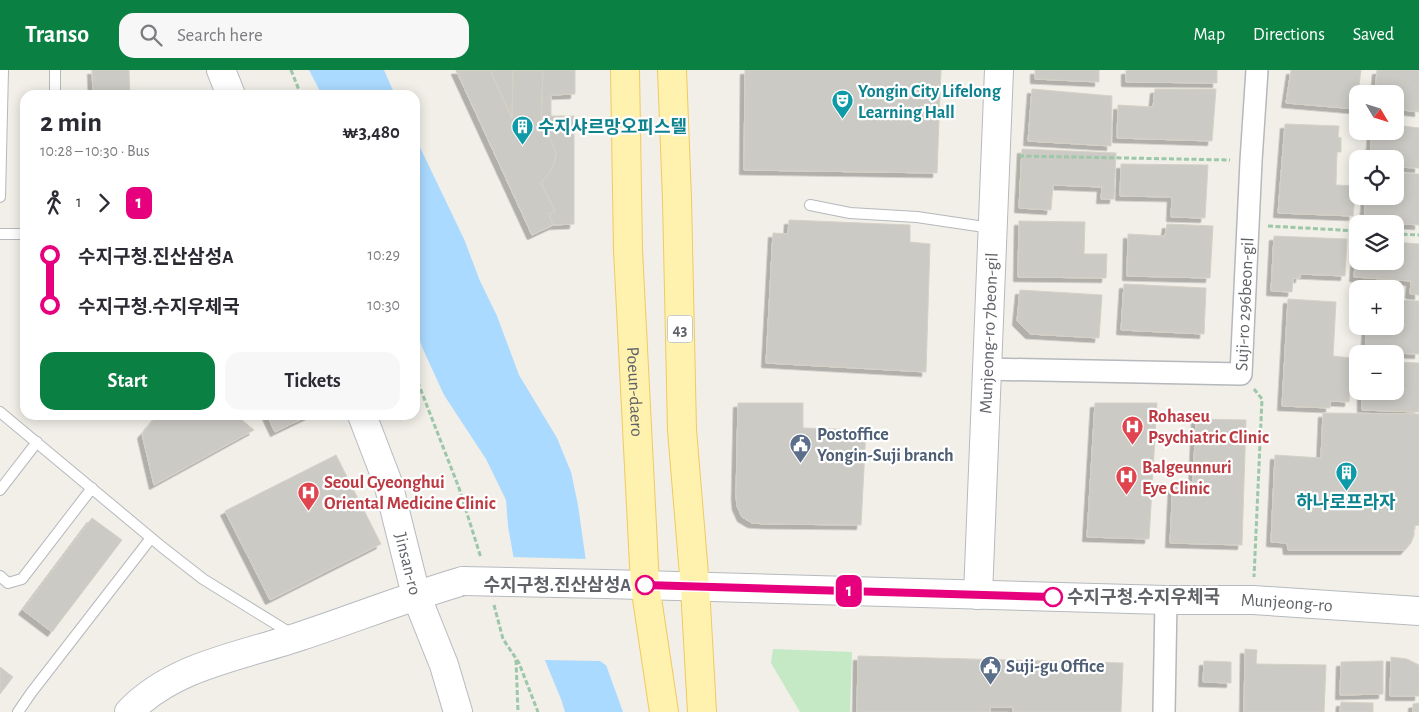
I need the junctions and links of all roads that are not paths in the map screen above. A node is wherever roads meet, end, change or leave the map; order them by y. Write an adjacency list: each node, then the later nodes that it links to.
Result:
1 (3, 70): 10 (lane)
2 (55, 70): 8 (lane)
3 (221, 70): 9 (street)
4 (625, 70): 23 (main road, Poeun-daero)
5 (672, 70): 24 (main road, 43)
6 (999, 70): 12 (street, Munjeong-ro 7beon-gil)
7 (1257, 70): 15 (street, Suji-ro 296beon-gil)
8 (55, 90)
9 (229, 90)
10 (0, 197)
11 (810, 205): 12 (lane)
12 (992, 228): 15 (street, Munjeong-ro 7beon-gil)
13 (0, 234): 14 (lane)
14 (20, 234)
15 (986, 369): 26 (street, Munjeong-ro 7beon-gil)
16 (0, 412): 18 (lane)
17 (364, 420): 25 (street, Jinsan-ro)
18 (37, 442): 19 (lane); 20 (lane)
19 (92, 488): 21 (lane); 22 (lane)
20 (0, 490)
21 (152, 538): 29 (lane); 30 (lane)
22 (0, 576)
23 (645, 585): 24 (street, Munjeong-ro); 25 (street, Munjeong-ro, bridge); 33 (main road, Poeun-daero)
24 (695, 587): 26 (street, Munjeong-ro); 34 (main road, 43)
25 (416, 595): 29 (street, Munjeong-ro); 32 (street, Jinsan-ro)
26 (978, 595): 27 (street, Munjeong-ro)
27 (1166, 600): 28 (street, Munjeong-ro); 35 (street)
28 (1419, 611)
29 (298, 637): 31 (street, Munjeong-ro)
30 (18, 712)
31 (129, 712)
32 (458, 712)
33 (664, 712)
34 (702, 712)
35 (1164, 712)

